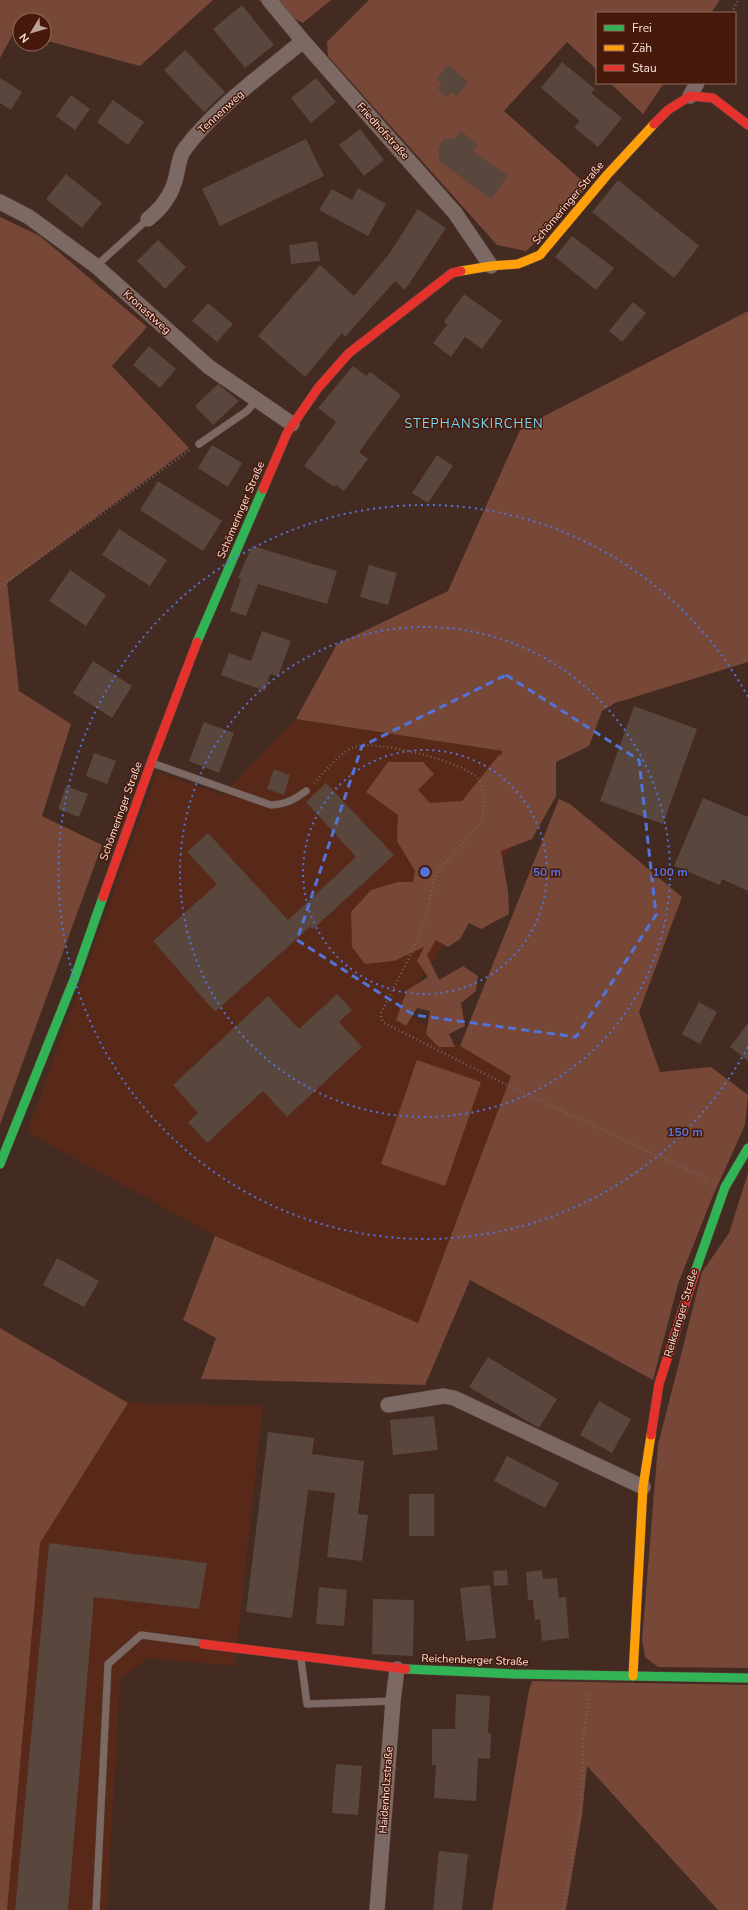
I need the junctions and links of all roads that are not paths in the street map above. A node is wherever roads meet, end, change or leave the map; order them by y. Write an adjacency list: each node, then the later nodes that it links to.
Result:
1 (269, 0): 2 (street, Friedhofstraße)
2 (303, 41): 6 (street, Tennenweg); 8 (street, Friedhofstraße)
3 (694, 90): 4 (street, Schömeringer Straße); 8 (street, Schömeringer Straße)
4 (748, 125)
5 (0, 202): 7 (street, Kronastweg)
6 (148, 219): 7 (lane)
7 (96, 266): 9 (street, Kronastweg)
8 (491, 266): 10 (street, Schömeringer Straße)
9 (257, 400): 10 (street, Kronastweg); 11 (lane)
10 (292, 424): 12 (street, Schömeringer Straße)
11 (199, 444)
12 (151, 763): 13 (lane); 15 (street, Schömeringer Straße)
13 (306, 791)
14 (748, 1148): 17 (street, Reikeringer Straße)
15 (0, 1164)
16 (388, 1405): 17 (street)
17 (643, 1487): 21 (street, Reikeringer Straße)
18 (203, 1644): 19 (street, Reichenberger Straße); 24 (lane)
19 (301, 1657): 20 (street, Reichenberger Straße); 23 (lane)
20 (397, 1669): 21 (street, Reichenberger Straße); 23 (street, Haidenholzstraße)
21 (633, 1676): 22 (street, Reichenberger Straße)
22 (748, 1678)
23 (393, 1701): 25 (street, Haidenholzstraße)
24 (96, 1910)
25 (377, 1910)

